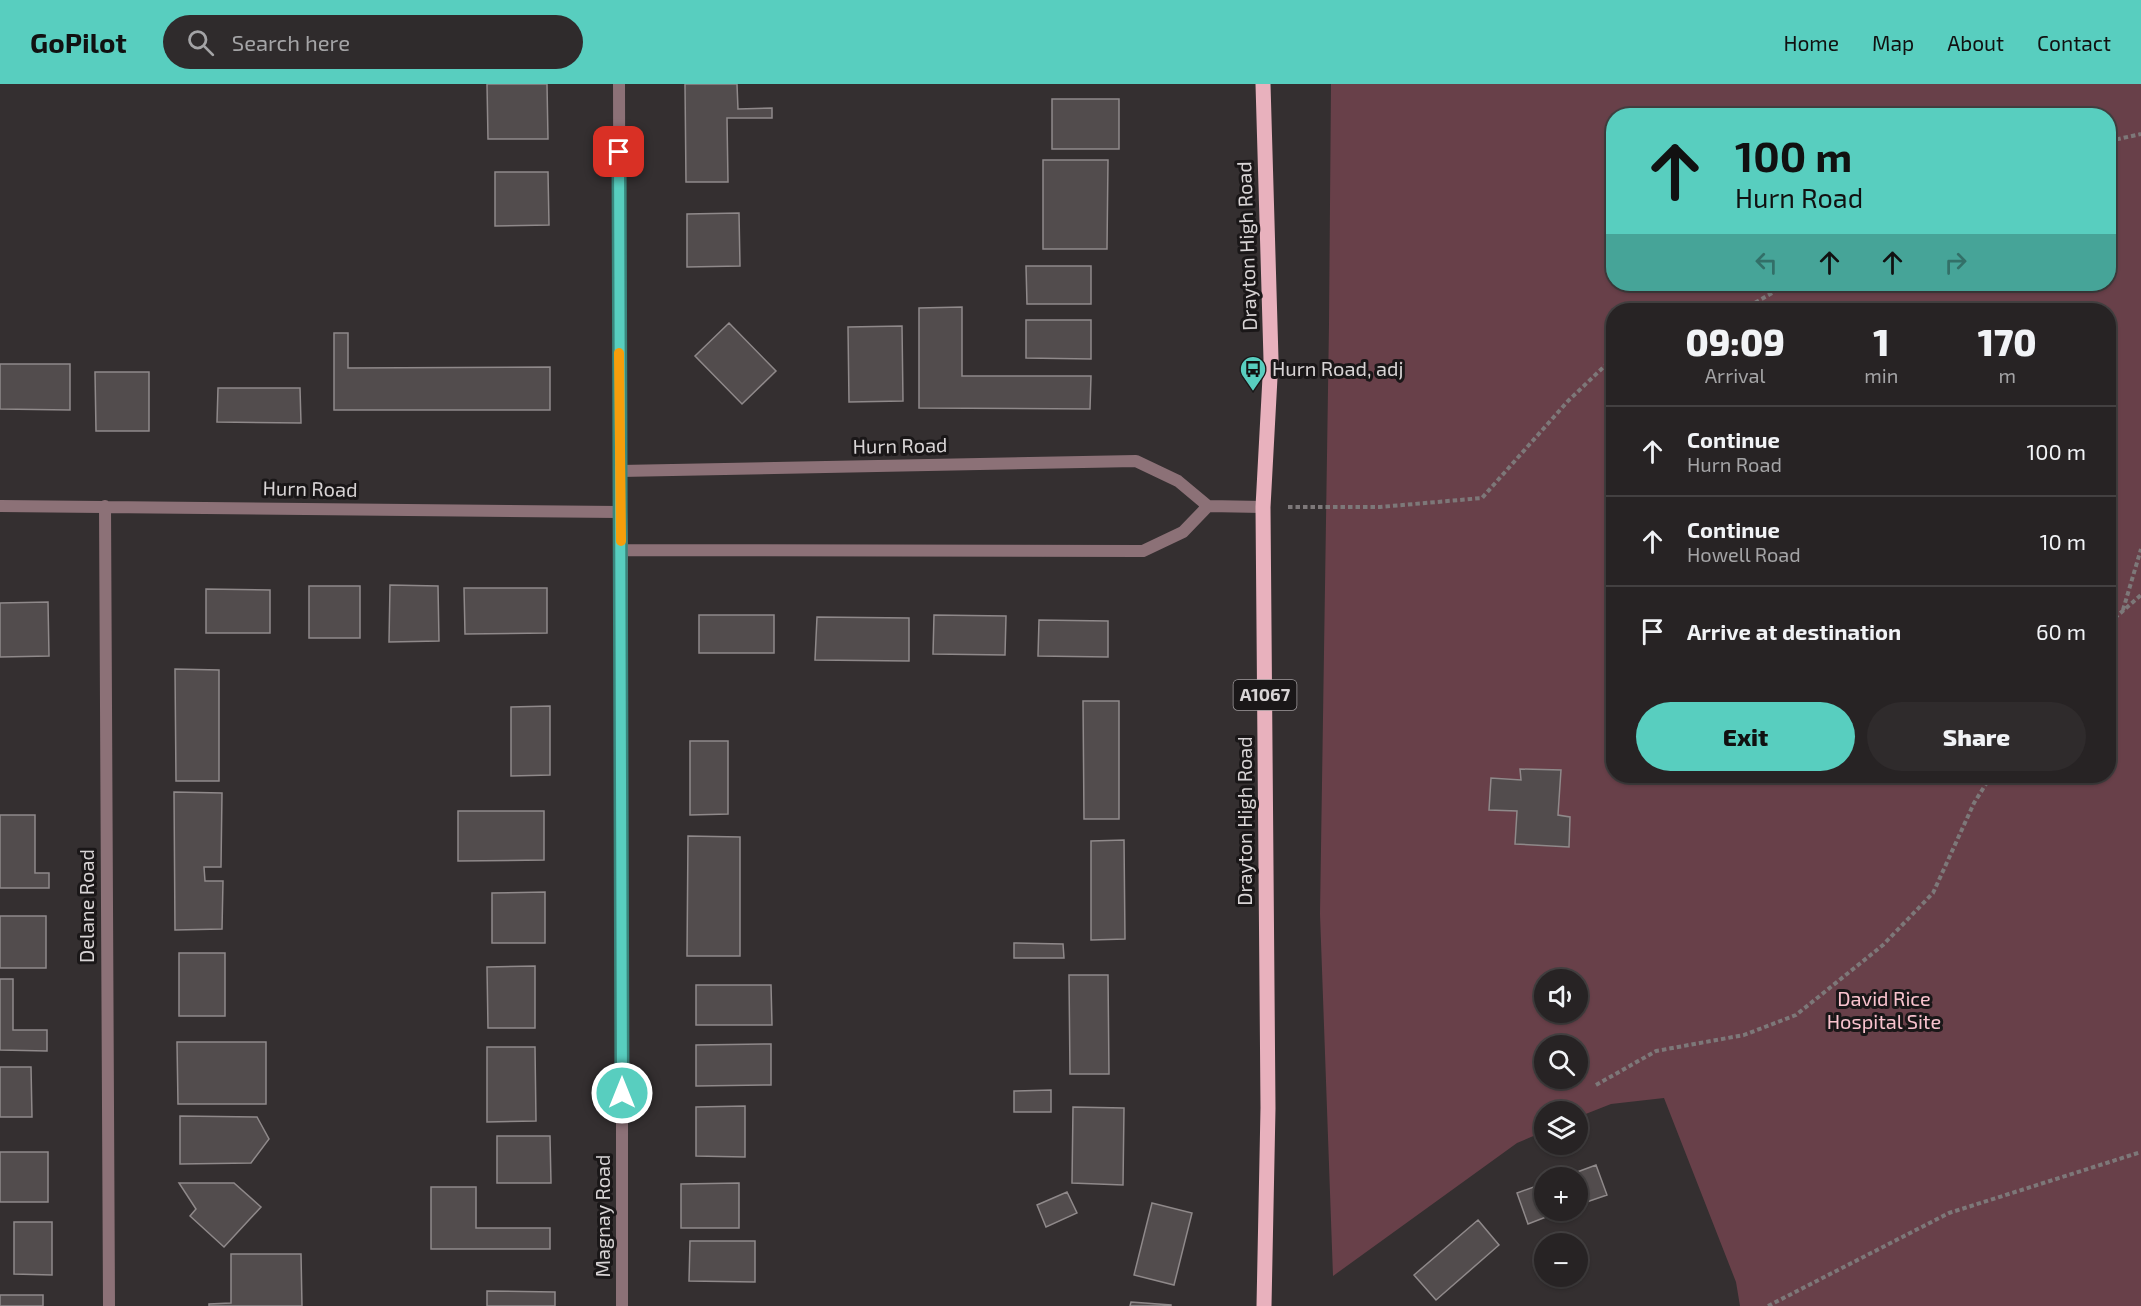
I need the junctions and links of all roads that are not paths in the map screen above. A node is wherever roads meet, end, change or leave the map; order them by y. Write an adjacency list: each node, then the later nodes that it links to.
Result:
1 (619, 84): 3 (street)
2 (1263, 84): 7 (main road, Drayton High Road / A1067)
3 (620, 471): 6 (street, Hurn Road); 8 (street)
4 (0, 506): 5 (street, Hurn Road)
5 (105, 506): 8 (street, Hurn Road); 10 (street, Delane Road)
6 (1208, 506): 7 (street); 9 (street)
7 (1263, 507): 12 (main road, Drayton High Road / A1067)
8 (620, 512): 9 (street)
9 (622, 550): 11 (street, Magnay Road)
10 (109, 1306)
11 (622, 1306)
12 (1264, 1306)

